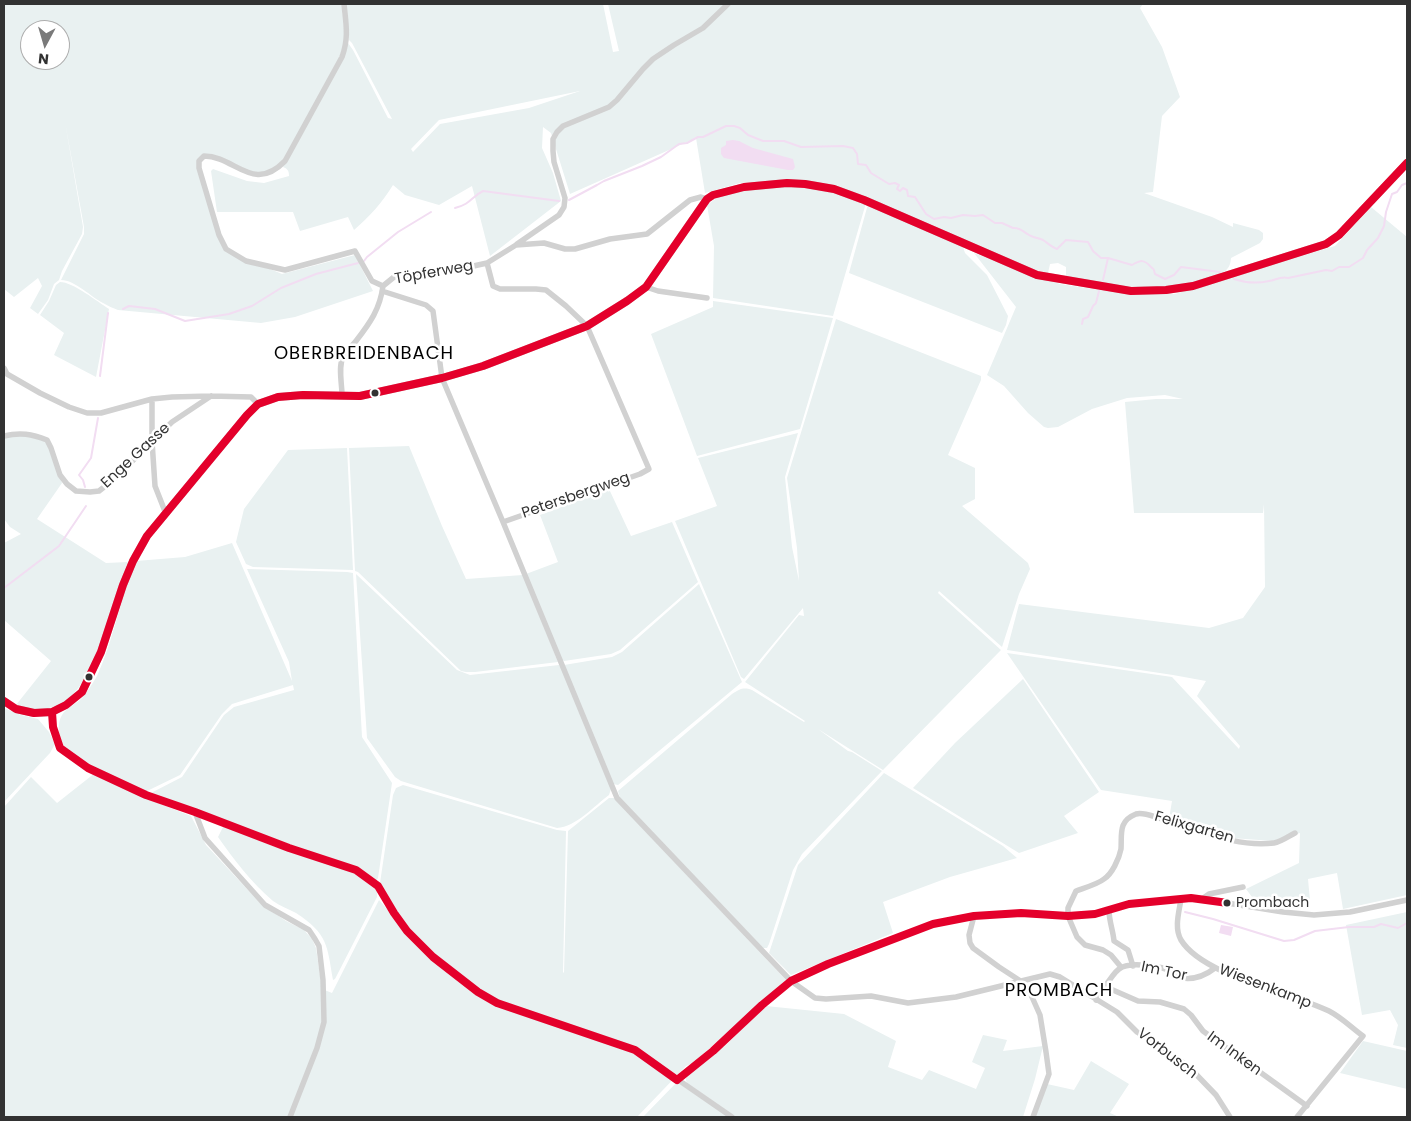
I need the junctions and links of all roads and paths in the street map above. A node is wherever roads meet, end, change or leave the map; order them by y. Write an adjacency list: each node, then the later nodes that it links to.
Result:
1 (344, 4): 8 (street)
2 (728, 4): 5 (street)
3 (1407, 163): 4 (street)
4 (707, 199): 5 (street, Töpferweg); 7 (street)
5 (516, 245): 6 (street, Töpferweg)
6 (487, 264): 8 (street, Töpferweg); 10 (street)
7 (646, 287): 9 (street); 10 (street)
8 (383, 288): 12 (street, Petersbergweg); 13 (street, Töpferweg)
9 (707, 298)
10 (587, 326): 12 (street); 20 (street, Petersbergweg)
11 (4, 368): 15 (street)
12 (442, 378): 13 (street); 20 (street, Petersbergweg)
13 (342, 395): 16 (street)
14 (211, 396): 15 (street); 16 (street); 18 (street, Enge Gasse)
15 (152, 399): 18 (street)
16 (258, 404): 19 (street)
17 (4, 436): 18 (street, Enge Gasse)
18 (152, 441): 19 (street)
19 (166, 514): 22 (street)
20 (503, 522): 35 (street, Vorbusch)
21 (4, 702): 22 (street)
22 (52, 712): 23 (street)
23 (195, 812): 39 (street); 41 (street)
24 (1295, 833): 31 (street, Felixgarten)
25 (1243, 887): 27 (street)
26 (1181, 899): 27 (street); 29 (street); 34 (street, Wiesenkamp)
27 (1202, 899): 28 (street)
28 (1407, 900)
29 (1109, 910): 31 (street); 32 (street)
30 (974, 916): 31 (street); 35 (street); 36 (street)
31 (1068, 916): 33 (street)
32 (1133, 966): 33 (street, Im Tor); 34 (street, Im Tor)
33 (1121, 967): 37 (street, Im Tor)
34 (1215, 968): 40 (street, Wiesenkamp)
35 (791, 981): 36 (street, Vorbusch); 39 (street)
36 (1022, 982): 38 (street, Vorbusch); 43 (street)
37 (1106, 987): 38 (street, Im Tor); 40 (street, Im Inken)
38 (1096, 1000): 44 (street, Vorbusch)
39 (677, 1080): 42 (street)
40 (1307, 1106): 45 (street)
41 (290, 1117)
42 (732, 1117)
43 (1033, 1117)
44 (1230, 1117)
45 (1297, 1117)

